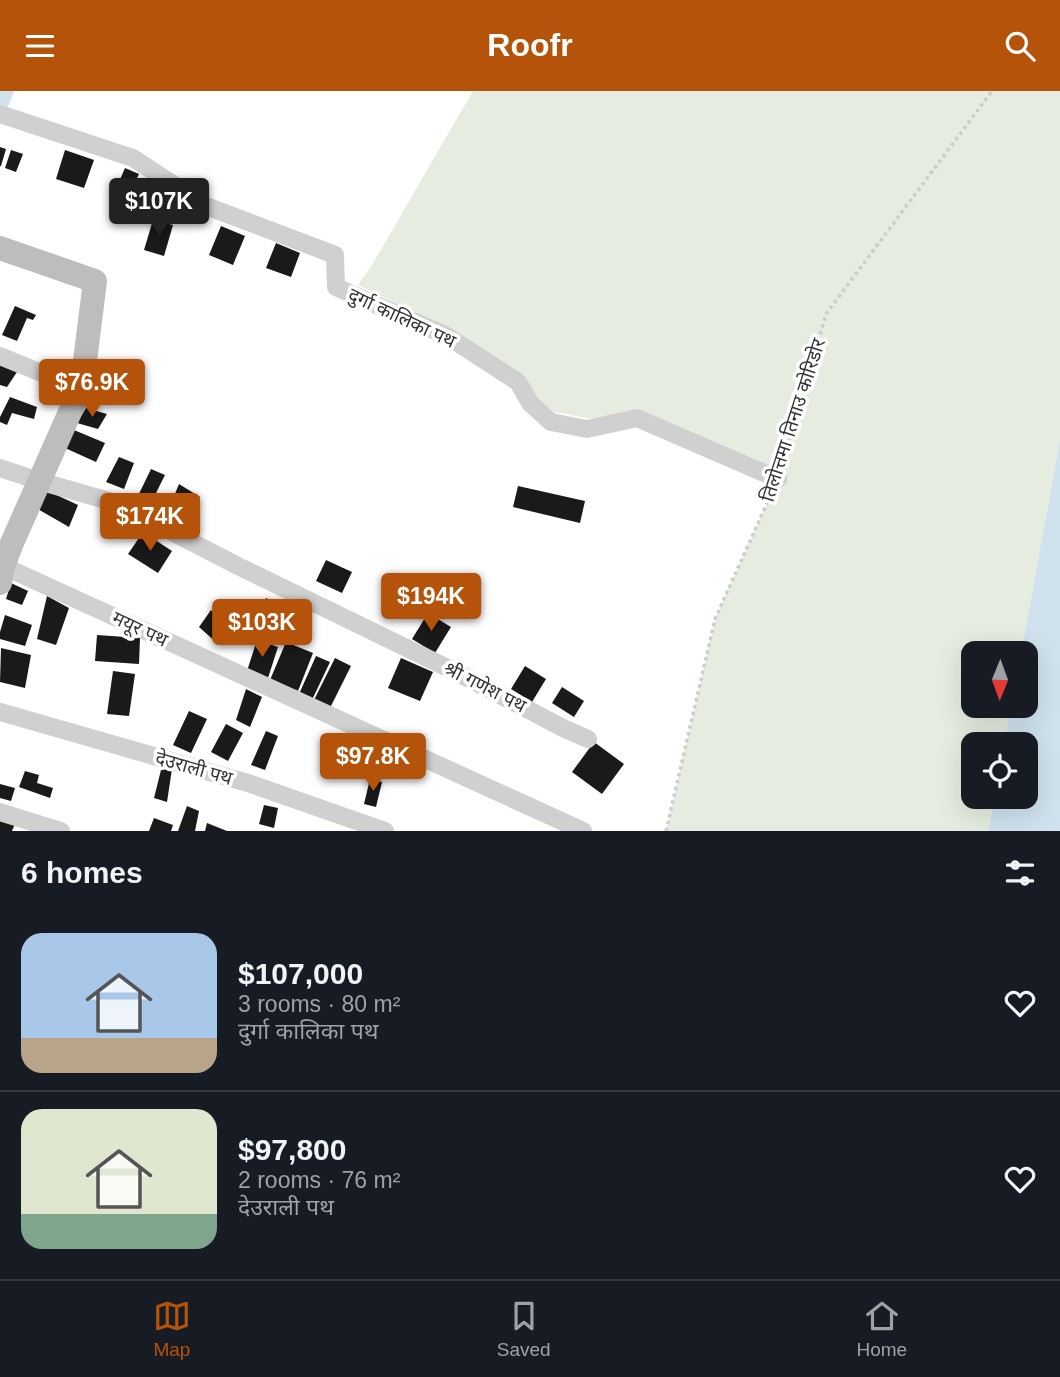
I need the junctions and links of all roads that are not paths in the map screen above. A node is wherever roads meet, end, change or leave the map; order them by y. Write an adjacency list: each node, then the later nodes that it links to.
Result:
1 (1, 114): 6 (street, दुर्गा कालिका पथ)
2 (0, 249): 4 (street)
3 (0, 356): 4 (street)
4 (82, 385): 7 (street)
5 (0, 468): 7 (street, श्री गणेश पथ)
6 (778, 479)
7 (39, 481): 8 (street); 10 (street, श्री गणेश पथ)
8 (2, 575): 14 (street, मयूर पथ)
9 (0, 712): 13 (street, देउराली पथ)
10 (588, 739)
11 (0, 812): 12 (street)
12 (61, 831)
13 (385, 831)
14 (583, 831)

